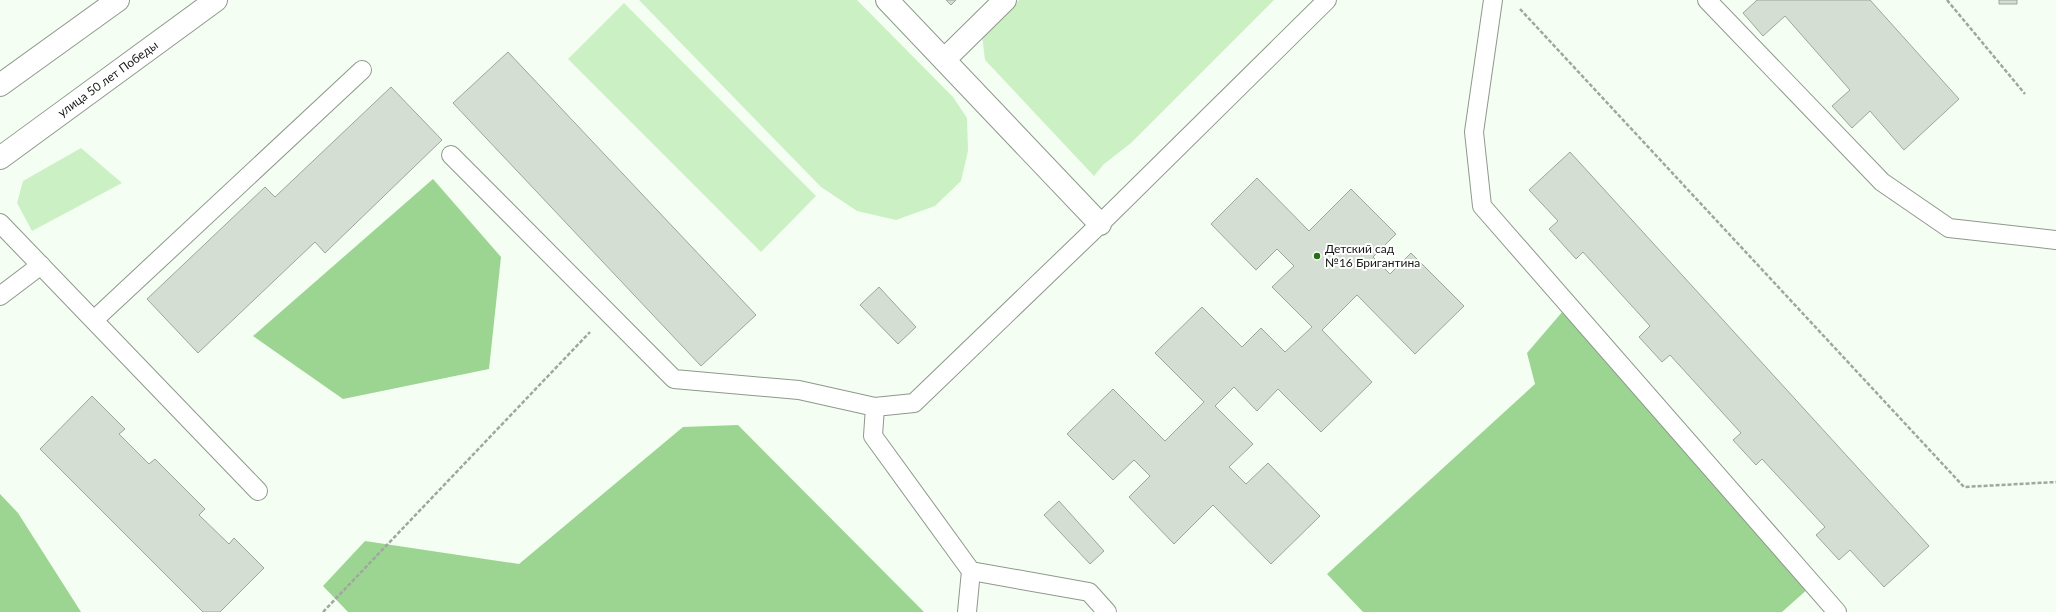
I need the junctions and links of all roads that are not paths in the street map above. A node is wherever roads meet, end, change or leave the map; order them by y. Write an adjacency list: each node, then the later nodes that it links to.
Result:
1 (118, 0): 10 (street)
2 (216, 0): 12 (street, улица 50 лет Победы)
3 (887, 0): 8 (street)
4 (1005, 0): 8 (street)
5 (1327, 0): 14 (lane)
6 (1493, 0): 24 (lane)
7 (1707, 0): 15 (lane)
8 (944, 60): 14 (street)
9 (362, 70): 18 (lane)
10 (0, 85)
11 (451, 155): 19 (lane)
12 (0, 158)
13 (0, 223): 16 (lane)
14 (1100, 224): 19 (lane)
15 (2056, 240)
16 (41, 265): 17 (lane); 18 (lane)
17 (0, 296)
18 (94, 320): 20 (lane)
19 (875, 407): 21 (lane)
20 (258, 491)
21 (971, 571): 22 (lane); 23 (lane)
22 (967, 612)
23 (1107, 612)
24 (1837, 612)

